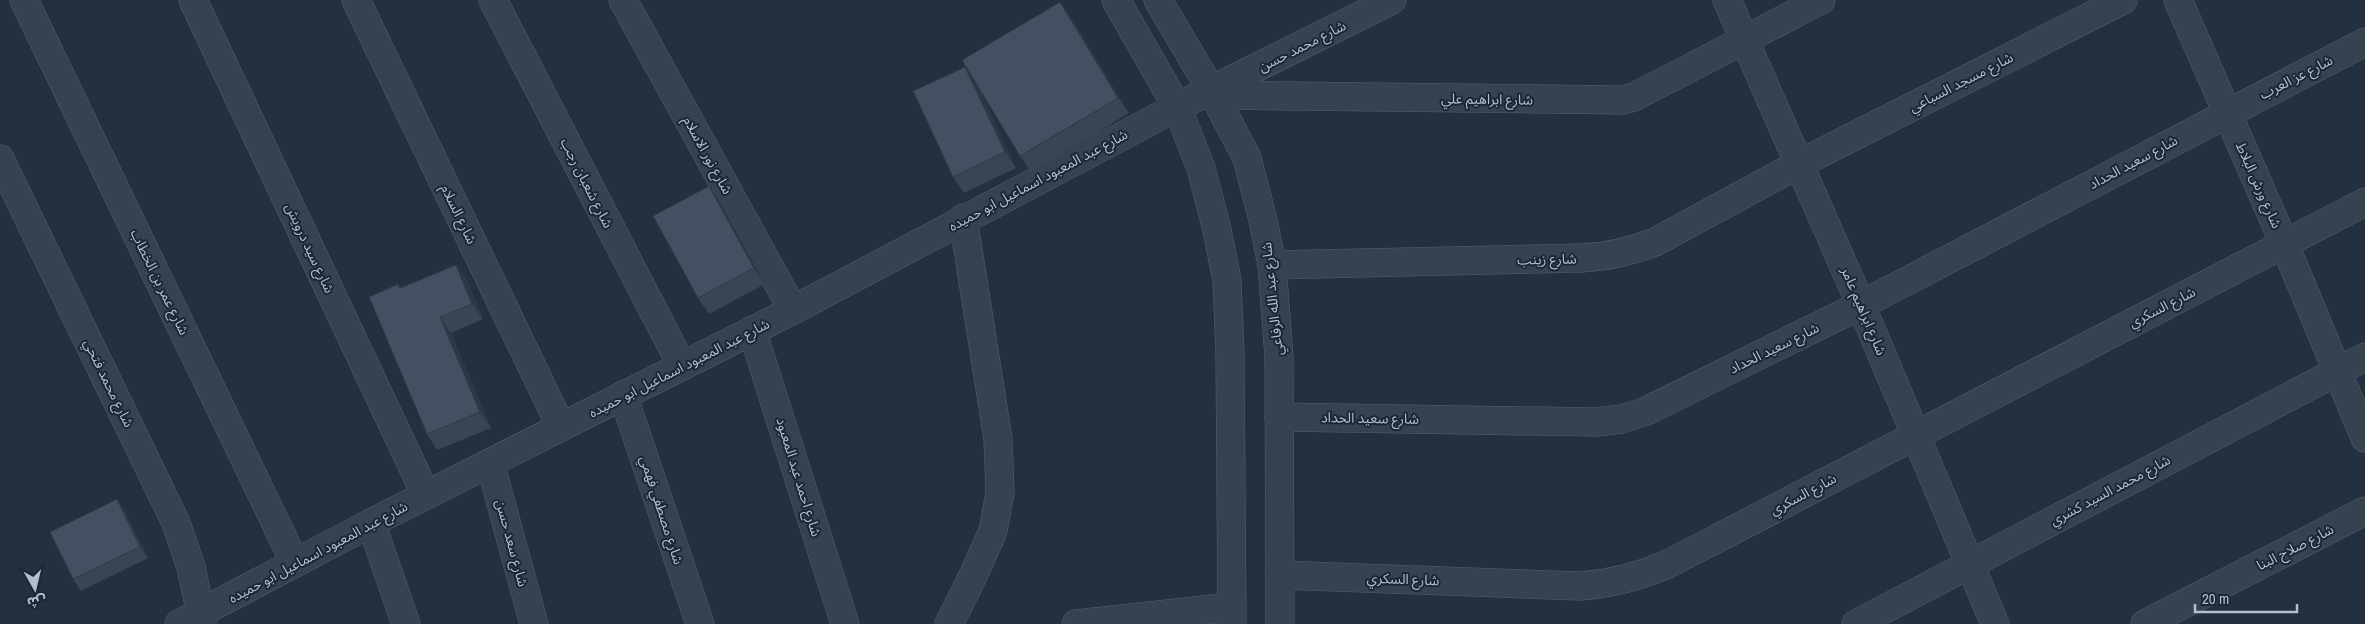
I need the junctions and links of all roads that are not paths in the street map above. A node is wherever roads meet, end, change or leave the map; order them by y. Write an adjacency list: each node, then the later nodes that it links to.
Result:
1 (24, 0): 39 (street, شارع عمر بن الخطاب)
2 (193, 0): 36 (street, شارع سيد درويش)
3 (356, 0): 32 (street, شارع السلام)
4 (493, 0): 28 (street, شارع شعبان رجب)
5 (623, 0): 25 (street, شارع نور الاسلام)
6 (1116, 0): 16 (street)
7 (1158, 0): 15 (street, شارع عبد الله الرفاعي)
8 (1392, 0): 15 (street, شارع محمد حسن)
9 (1727, 0): 13 (street, شارع ابراهيم عامر)
10 (1821, 0): 13 (street, شارع ابراهيم علي)
11 (2123, 0): 19 (street, شارع مسجد السباعي)
12 (2178, 0): 17 (street, شارع ورش البلاط)
13 (1745, 40): 15 (street, شارع ابراهيم علي); 19 (street, شارع ابراهيم عامر)
14 (2365, 42): 17 (street, شارع عز العرب)
15 (1213, 93): 16 (street, شارع محمد حسن); 23 (street, شارع عبد الله الرفاعي)
16 (1177, 107): 21 (street, شارع عبد المعبود اسماعيل ابو حميده); 42 (street)
17 (2227, 113): 22 (street, شارع ورش البلاط); 24 (street, شارع سعيد الحداد)
18 (0, 159): 43 (street, شارع محمد فتحي)
19 (1799, 164): 23 (street, شارع زينب); 24 (street, شارع ابراهيم عامر)
20 (2365, 202): 22 (street, شارع السكري)
21 (963, 218): 25 (street, شارع عبد المعبود اسماعيل ابو حميده); 48 (street)
22 (2284, 243): 29 (street, شارع ورش البلاط); 33 (street, شارع السكري)
23 (1272, 265): 31 (street, شارع عبد الله الرفاعي)
24 (1862, 305): 31 (street, شارع سعيد الحداد); 33 (street, شارع ابراهيم عامر)
25 (794, 310): 26 (street, شارع عبد المعبود اسماعيل ابو حميده)
26 (752, 330): 28 (street, شارع عبد المعبود اسماعيل ابو حميده); 47 (street, شارع احمد عبد المعبود)
27 (2365, 357): 29 (street, شارع محمد السيد كشري)
28 (682, 366): 30 (street, شارع عبد المعبود اسماعيل ابو حميده)
29 (2338, 371): 34 (street, شارع ورش البلاط); 40 (street, شارع محمد السيد كشري)
30 (623, 396): 32 (street, شارع عبد المعبود اسماعيل ابو حميده); 46 (street, شارع مصطفي فهمي)
31 (1279, 417): 41 (street, شارع عبد الله الرفاعي)
32 (562, 427): 35 (street, شارع عبد المعبود اسماعيل ابو حميده)
33 (1916, 435): 40 (street, شارع ابراهيم عامر); 41 (street, شارع السكري)
34 (2365, 438)
35 (490, 463): 36 (street, شارع عبد المعبود اسماعيل ابو حميده); 45 (street, شارع سعد حسن)
36 (426, 496): 38 (street, شارع عبد المعبود اسماعيل ابو حميده)
37 (2365, 511): 53 (street, شارع صلاح البنا)
38 (372, 523): 39 (street, شارع عبد المعبود اسماعيل ابو حميده); 44 (street)
39 (295, 563): 43 (street, شارع عبد المعبود اسماعيل ابو حميده)
40 (1970, 564): 51 (street, شارع محمد السيد كشري); 52 (street, شارع ابراهيم عامر)
41 (1280, 575): 50 (street, شارع عبد الله الرفاعي)
42 (1232, 615): 49 (street)
43 (194, 620)
44 (406, 624)
45 (534, 624)
46 (700, 624)
47 (845, 624)
48 (949, 624)
49 (1076, 624)
50 (1280, 624)
51 (1856, 624)
52 (1995, 624)
53 (2145, 624)

